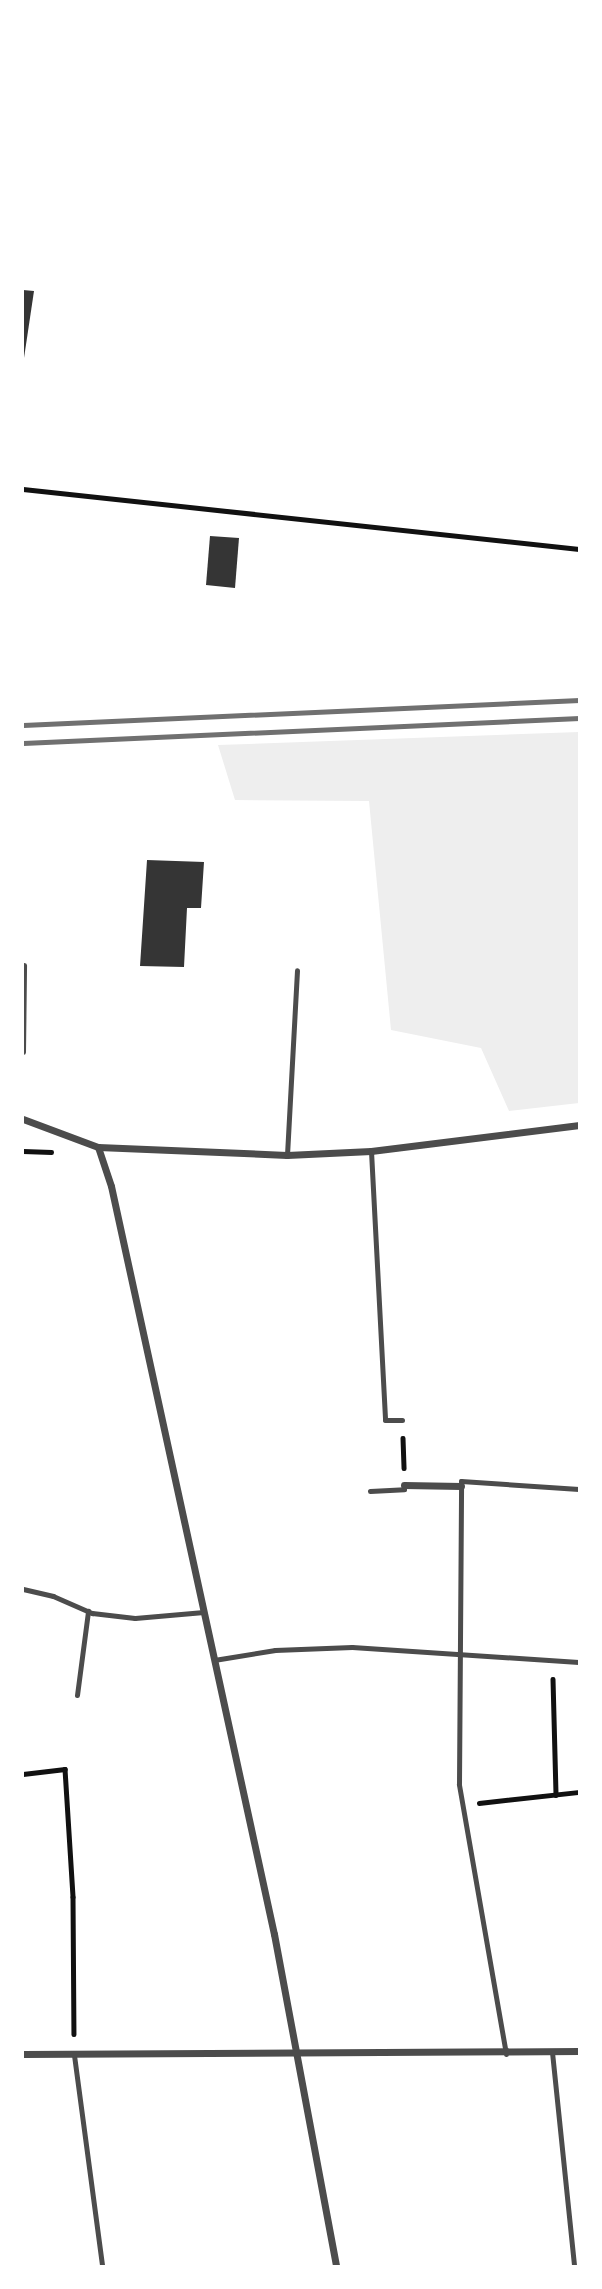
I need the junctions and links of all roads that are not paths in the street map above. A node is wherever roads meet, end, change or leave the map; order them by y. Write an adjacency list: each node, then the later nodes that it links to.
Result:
1 (24, 965): 3 (lane)
2 (297, 970): 8 (lane)
3 (23, 1052)
4 (23, 1119): 6 (street)
5 (579, 1125): 7 (street)
6 (98, 1147): 8 (street); 16 (street)
7 (371, 1151): 8 (street); 9 (lane)
8 (287, 1154)
9 (402, 1420)
10 (404, 1485): 11 (street); 13 (lane)
11 (461, 1486): 12 (lane); 17 (lane)
12 (579, 1489)
13 (370, 1491)
14 (23, 1589): 15 (lane)
15 (88, 1611): 16 (lane); 20 (lane)
16 (204, 1612): 18 (street)
17 (462, 1653): 18 (lane); 19 (lane); 25 (lane)
18 (214, 1660): 24 (street)
19 (579, 1662)
20 (77, 1695)
21 (579, 2051): 22 (street)
22 (552, 2052): 25 (street); 29 (lane)
23 (23, 2054): 26 (street)
24 (294, 2054): 25 (street); 26 (street); 28 (street)
25 (506, 2054)
26 (74, 2055): 27 (lane)
27 (102, 2266)
28 (336, 2266)
29 (574, 2266)

